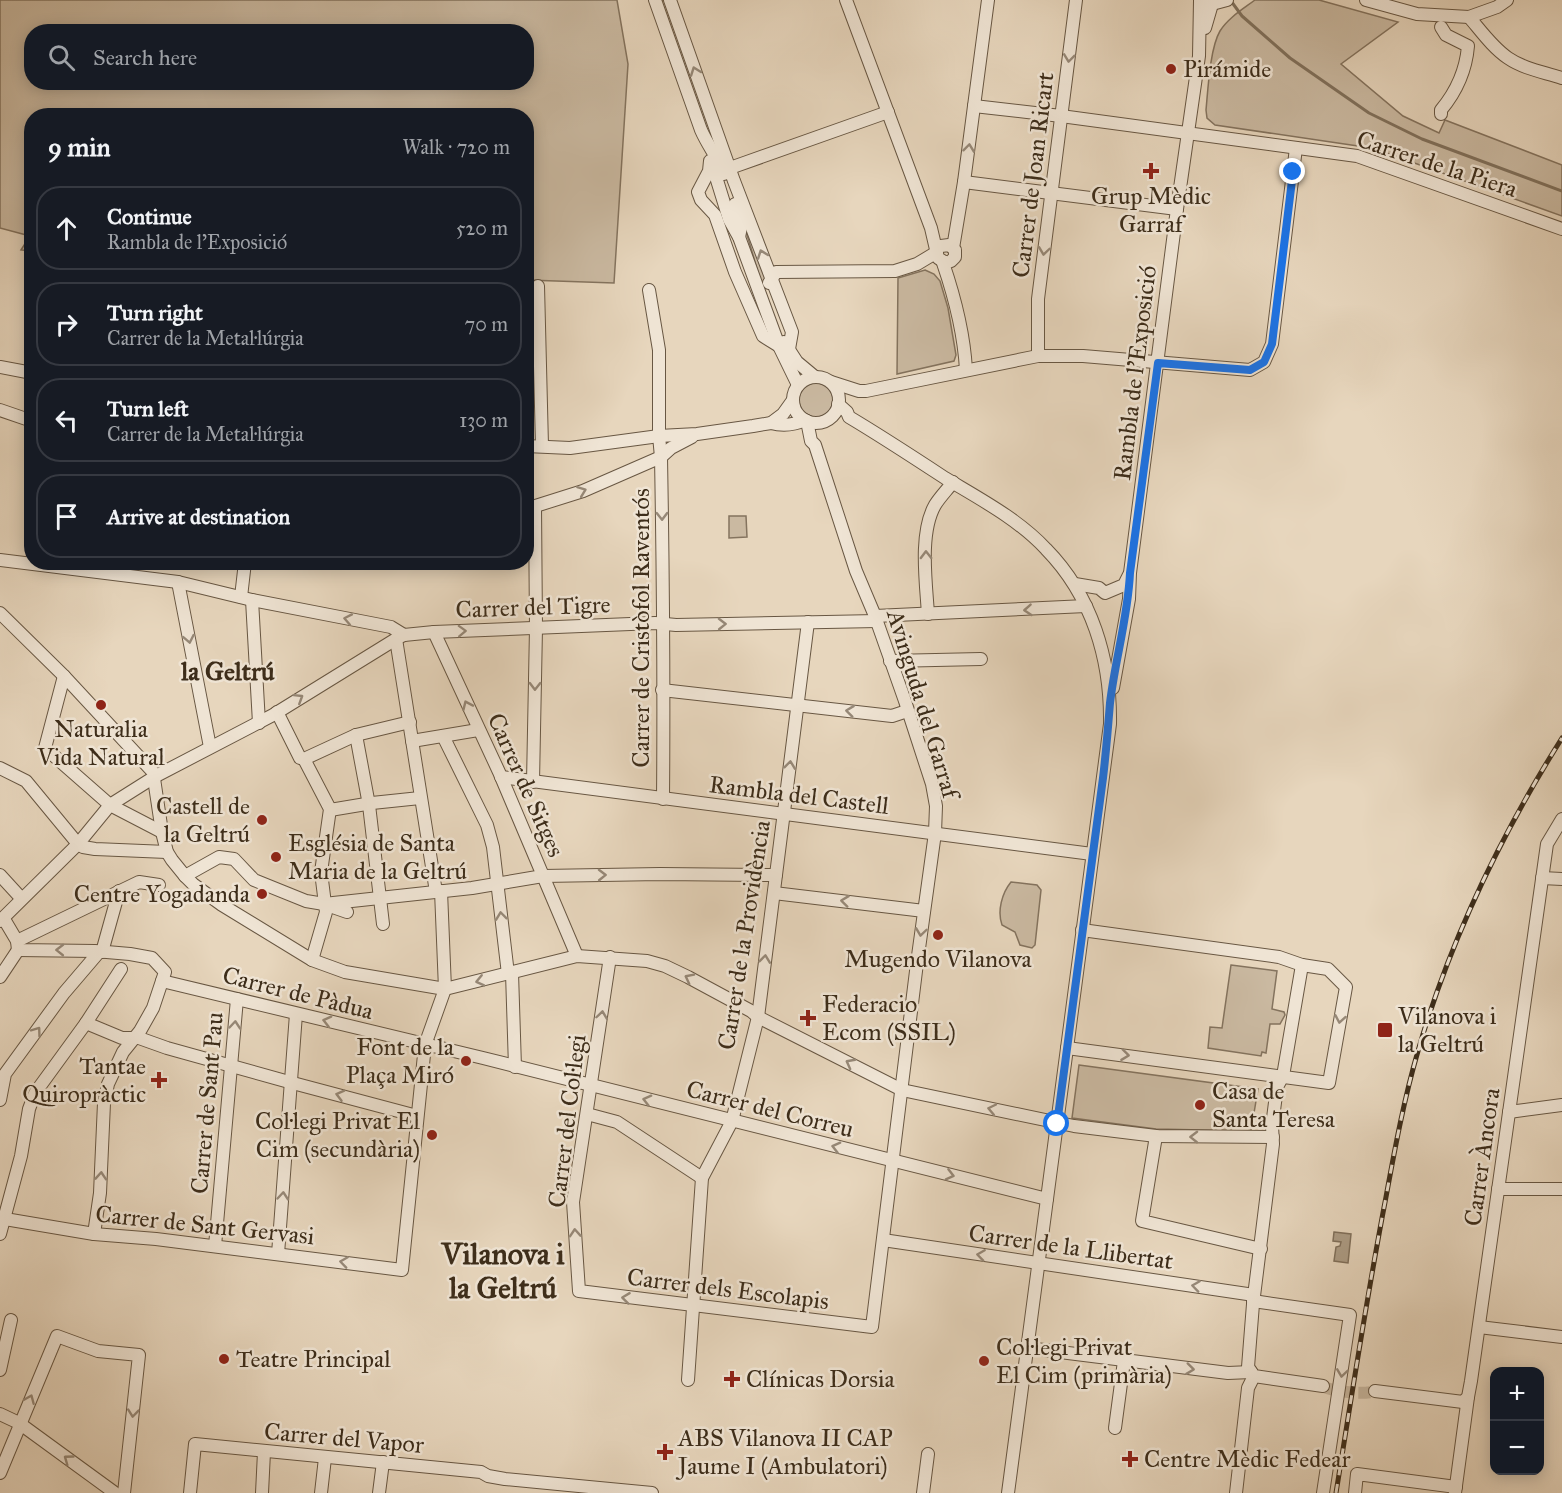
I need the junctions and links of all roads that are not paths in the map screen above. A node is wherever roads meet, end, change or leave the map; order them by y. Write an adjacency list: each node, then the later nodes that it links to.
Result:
1 (655, 0): 18 (street)
2 (670, 0): 19 (street, one-way to 2)
3 (846, 0): 13 (street)
4 (988, 0): 12 (street)
5 (1076, 0): 15 (street, Carrer de Joan Ricart, one-way to 15)
6 (1366, 0): 9 (street)
7 (1507, 0): 9 (street)
8 (1211, 2): 16 (street, Rambla de l'Exposició)
9 (1469, 17): 11 (street)
10 (1442, 27): 14 (street)
11 (1562, 78)
12 (974, 106): 15 (street, Carrer de la Piera); 21 (street, one-way to 12)
13 (888, 112): 19 (street); 27 (street)
14 (1441, 114)
15 (1061, 116): 16 (street, Carrer de la Piera); 23 (street, Carrer de Joan Ricart)
16 (1189, 133): 17 (street, Carrer de la Piera); 24 (street, Rambla de l'Exposició)
17 (1296, 148): 25 (street, Carrer de la Piera); 34 (street)
18 (710, 155): 20 (street); 22 (street)
19 (730, 168): 28 (street, one-way to 19)
20 (711, 180): 22 (street); 26 (street); 32 (street)
21 (964, 182): 23 (street); 27 (street)
22 (731, 191): 26 (street)
23 (1052, 193): 24 (street); 33 (street, Carrer de Joan Ricart, one-way to 33)
24 (1177, 209): 34 (street, Rambla de l'Exposició)
25 (1562, 229)
26 (739, 237): 31 (street)
27 (945, 254): 28 (street); 36 (street)
28 (771, 279): 31 (street); 32 (street)
29 (538, 286): 54 (street)
30 (649, 290): 51 (street, Carrer de Cristòfol Raventós)
31 (762, 304): 32 (street)
32 (784, 347): 38 (street); 40 (street)
33 (1038, 356): 34 (street); 36 (street)
34 (1158, 363): 63 (street, Rambla de l'Exposició)
35 (0, 367): 37 (street)
36 (966, 370): 41 (street)
37 (24, 372)
38 (815, 377): 39 (street); 40 (street)
39 (831, 382): 41 (street); 43 (street)
40 (798, 385): 42 (street)
41 (859, 391): 43 (street)
42 (793, 400): 48 (street); 49 (street)
43 (839, 401): 45 (street); 47 (street)
44 (0, 410): 46 (street)
45 (849, 417): 47 (street); 56 (street, Rambla de l'Exposició)
46 (24, 418)
47 (828, 419): 48 (street); 52 (street)
48 (806, 421): 49 (street); 52 (street, Avinguda del Garraf)
49 (771, 423): 50 (street)
50 (697, 435): 51 (street); 55 (street)
51 (659, 436): 54 (street); 55 (street, Carrer de Cristòfol Raventós)
52 (815, 445): 70 (street, Avinguda del Garraf)
53 (534, 446): 54 (street)
54 (542, 446)
55 (661, 457): 57 (street, one-way to 55); 72 (street, Carrer de Cristòfol Raventós, one-way to 72)
56 (953, 482): 65 (street, Rambla de l'Exposició); 69 (street, one-way to 56)
57 (534, 507)
58 (0, 560): 59 (street)
59 (24, 562)
60 (107, 570): 64 (street)
61 (245, 570): 66 (street)
62 (534, 570): 73 (street)
63 (1130, 573): 65 (street); 80 (street, Rambla de l'Exposició)
64 (178, 582): 66 (street); 90 (street, one-way to 90)
65 (1075, 584): 67 (street, Rambla de l'Exposició)
66 (247, 598): 75 (street, one-way to 66); 85 (street)
67 (1086, 606): 69 (street, Carrer del Tigre, one-way to 69); 80 (street, Rambla de l'Exposició)
68 (0, 613): 78 (street)
69 (927, 614): 70 (street, Carrer del Tigre)
70 (876, 619): 71 (street, Carrer del Tigre); 77 (street, Avinguda del Garraf)
71 (808, 622): 72 (street, Carrer del Tigre, one-way to 71); 81 (street, Carrer de la Providència)
72 (664, 625): 73 (street, Carrer del Tigre); 79 (street, Carrer de Cristòfol Raventós)
73 (536, 628): 74 (street, Carrer del Tigre, one-way to 73); 95 (street, one-way to 95)
74 (434, 632): 75 (street, Carrer del Tigre); 86 (street, Carrer de Sitges, one-way to 74)
75 (400, 637): 83 (street, one-way to 75); 84 (street)
76 (981, 659): 77 (street)
77 (890, 661): 82 (street, Avinguda del Garraf)
78 (64, 676): 93 (street); 98 (street)
79 (662, 690): 81 (street); 97 (street, Carrer de Cristòfol Raventós)
80 (1110, 704): 107 (street, Rambla de l'Exposició)
81 (798, 705): 82 (street, one-way to 81); 101 (street, Carrer de la Providència, one-way to 81)
82 (907, 711): 104 (street, Avinguda del Garraf)
83 (277, 712): 85 (street); 91 (street)
84 (410, 722): 87 (street); 89 (street)
85 (259, 723): 90 (street)
86 (478, 730): 88 (street); 94 (street, Carrer de Sitges)
87 (356, 735): 91 (street); 99 (street)
88 (443, 736): 89 (street); 115 (street)
89 (412, 741): 96 (street)
90 (210, 747): 93 (street)
91 (302, 758): 100 (street)
92 (0, 768): 105 (street)
93 (156, 777): 98 (street); 103 (street)
94 (501, 777): 95 (street, Rambla del Castell); 111 (street, Carrer de Sitges)
95 (532, 782): 97 (street, Rambla del Castell)
96 (420, 798): 99 (street); 117 (street)
97 (663, 799): 101 (street, Rambla del Castell)
98 (110, 805): 103 (street); 105 (street)
99 (369, 805): 100 (street); 120 (street)
100 (330, 810): 121 (street)
101 (784, 814): 104 (street, Rambla del Castell); 108 (street, Carrer de la Providència)
102 (1562, 819): 112 (street, Carrer Àncora)
103 (162, 832): 106 (street)
104 (935, 833): 107 (street, Rambla del Castell); 122 (street, Avinguda del Garraf)
105 (78, 844): 106 (street); 119 (street)
106 (167, 852): 110 (street)
107 (1092, 854): 126 (street, Rambla de l'Exposició)
108 (776, 874): 111 (street, one-way to 108); 118 (street, Carrer de la Providència)
109 (0, 875): 119 (street)
110 (185, 876): 121 (street); 131 (street)
111 (543, 876): 115 (street); 129 (street, Carrer de Sitges)
112 (1542, 878): 113 (street); 154 (street, Carrer Àncora)
113 (1562, 879)
114 (159, 885): 116 (street)
115 (497, 885): 117 (street); 134 (street, one-way to 115)
116 (119, 891): 127 (street); 128 (street)
117 (438, 892): 120 (street); 137 (street)
118 (774, 893): 122 (street, one-way to 118); 140 (street, Carrer de la Providència, one-way to 118)
119 (21, 898): 124 (street)
120 (380, 898): 121 (street); 125 (street)
121 (324, 904): 123 (street); 131 (street)
122 (924, 911): 151 (street, Avinguda del Garraf, one-way to 151)
123 (347, 912)
124 (2, 920): 127 (street)
125 (383, 924)
126 (1082, 930): 133 (street); 144 (street, Rambla de l'Exposició)
127 (18, 946): 128 (street, one-way to 127); 135 (street)
128 (101, 952): 132 (street); 152 (street, one-way to 128)
129 (577, 956): 130 (street); 134 (street)
130 (610, 957): 140 (street, one-way to 130); 150 (street, Carrer del Col·legi, one-way to 130)
131 (312, 960): 137 (street)
132 (125, 963): 136 (street); 141 (street)
133 (1302, 965): 148 (street); 148 (street, one-way to 148)
134 (510, 974): 137 (street, one-way to 137); 147 (street)
135 (0, 977)
136 (162, 981): 138 (street, Carrer de Pàdua); 142 (street)
137 (445, 989): 143 (street)
138 (237, 999): 139 (street, Carrer de Pàdua); 146 (street, Carrer de Sant Pau, one-way to 138)
139 (296, 1014): 143 (street, Carrer de Pàdua, one-way to 139); 149 (street)
140 (758, 1017): 151 (street, one-way to 140); 157 (street, Carrer de la Providència)
141 (86, 1023): 142 (street); 166 (street)
142 (134, 1040): 146 (street); 168 (street, one-way to 142)
143 (427, 1046): 145 (street, Carrer de Pàdua); 156 (street)
144 (1067, 1048): 148 (street, one-way to 148); 158 (street, Rambla de l'Exposició)
145 (483, 1058): 147 (street, Carrer del Correu)
146 (232, 1066): 149 (street); 170 (street, Carrer de Sant Pau)
147 (515, 1067): 150 (street, Carrer del Correu)
148 (1282, 1076): 160 (street)
149 (291, 1083): 156 (street, one-way to 149); 172 (street, one-way to 149)
150 (592, 1086): 155 (street, Carrer del Col·legi); 157 (street, Carrer del Correu, one-way to 150)
151 (902, 1090): 158 (street, one-way to 151); 161 (street, Avinguda del Garraf)
152 (0, 1100)
153 (1562, 1105): 154 (street)
154 (1509, 1112): 163 (street, Carrer Àncora)
155 (587, 1114): 162 (street); 174 (street, Carrer del Col·legi, one-way to 155)
156 (417, 1116): 172 (street, Carrer de Sant Gervasi, one-way to 172)
157 (732, 1121): 161 (street, Carrer del Correu, one-way to 157); 162 (street, Carrer de la Providència)
158 (1057, 1124): 159 (street); 165 (street, Rambla de l'Exposició)
159 (1156, 1136): 160 (street, one-way to 159); 171 (street)
160 (1273, 1137): 171 (street)
161 (893, 1161): 165 (street, Carrer del Correu, one-way to 165); 169 (street, Avinguda del Garraf)
162 (703, 1177): 176 (street)
163 (1498, 1189): 164 (street); 178 (street, Carrer Àncora)
164 (1562, 1189)
165 (1047, 1198): 173 (street, Rambla de l'Exposició)
166 (4, 1219): 167 (street); 168 (street, Carrer de Sant Gervasi)
167 (0, 1234)
168 (94, 1234): 170 (street, Carrer de Sant Gervasi)
169 (883, 1240): 173 (street, Carrer de la Llibertat, one-way to 169); 179 (street, Avinguda del Garraf)
170 (215, 1246): 172 (street, Carrer de Sant Gervasi)
171 (1261, 1249): 175 (street)
172 (278, 1254)
173 (1038, 1264): 175 (street, Carrer de la Llibertat, one-way to 173); 181 (street, Rambla de l'Exposició)
174 (579, 1291): 176 (street, Carrer dels Escolapis, one-way to 174)
175 (1254, 1298): 184 (street); 208 (street, Carrer de la Llibertat, one-way to 208)
176 (693, 1305): 179 (street, Carrer dels Escolapis); 185 (street)
177 (11, 1320): 183 (street)
178 (1479, 1327): 180 (street); 188 (street, Carrer Àncora)
179 (872, 1328)
180 (1562, 1337)
181 (1028, 1348): 182 (street); 206 (street, Rambla de l'Exposició)
182 (1124, 1361): 184 (street, one-way to 184); 191 (street)
183 (0, 1370)
184 (1251, 1372): 186 (street); 207 (street)
185 (688, 1380)
186 (1323, 1386)
187 (1375, 1391): 188 (street)
188 (1466, 1402): 197 (street, Carrer Àncora)
189 (0, 1414): 190 (street)
190 (20, 1424): 196 (street); 198 (street, one-way to 190); 199 (street, one-way to 199)
191 (1115, 1428)
192 (264, 1452): 194 (street, Carrer del Vapor); 200 (street, Carrer del Vapor); 201 (street)
193 (928, 1454): 205 (street)
194 (325, 1458): 195 (street, Carrer del Vapor); 202 (street)
195 (382, 1462): 203 (street); 204 (street, Carrer del Vapor)
196 (0, 1473)
197 (1455, 1490): 209 (street)
198 (115, 1493)
199 (124, 1493)
200 (190, 1493)
201 (262, 1493)
202 (321, 1493)
203 (379, 1493)
204 (652, 1493)
205 (923, 1493)
206 (1008, 1493)
207 (1236, 1493)
208 (1323, 1493)
209 (1355, 1493)

